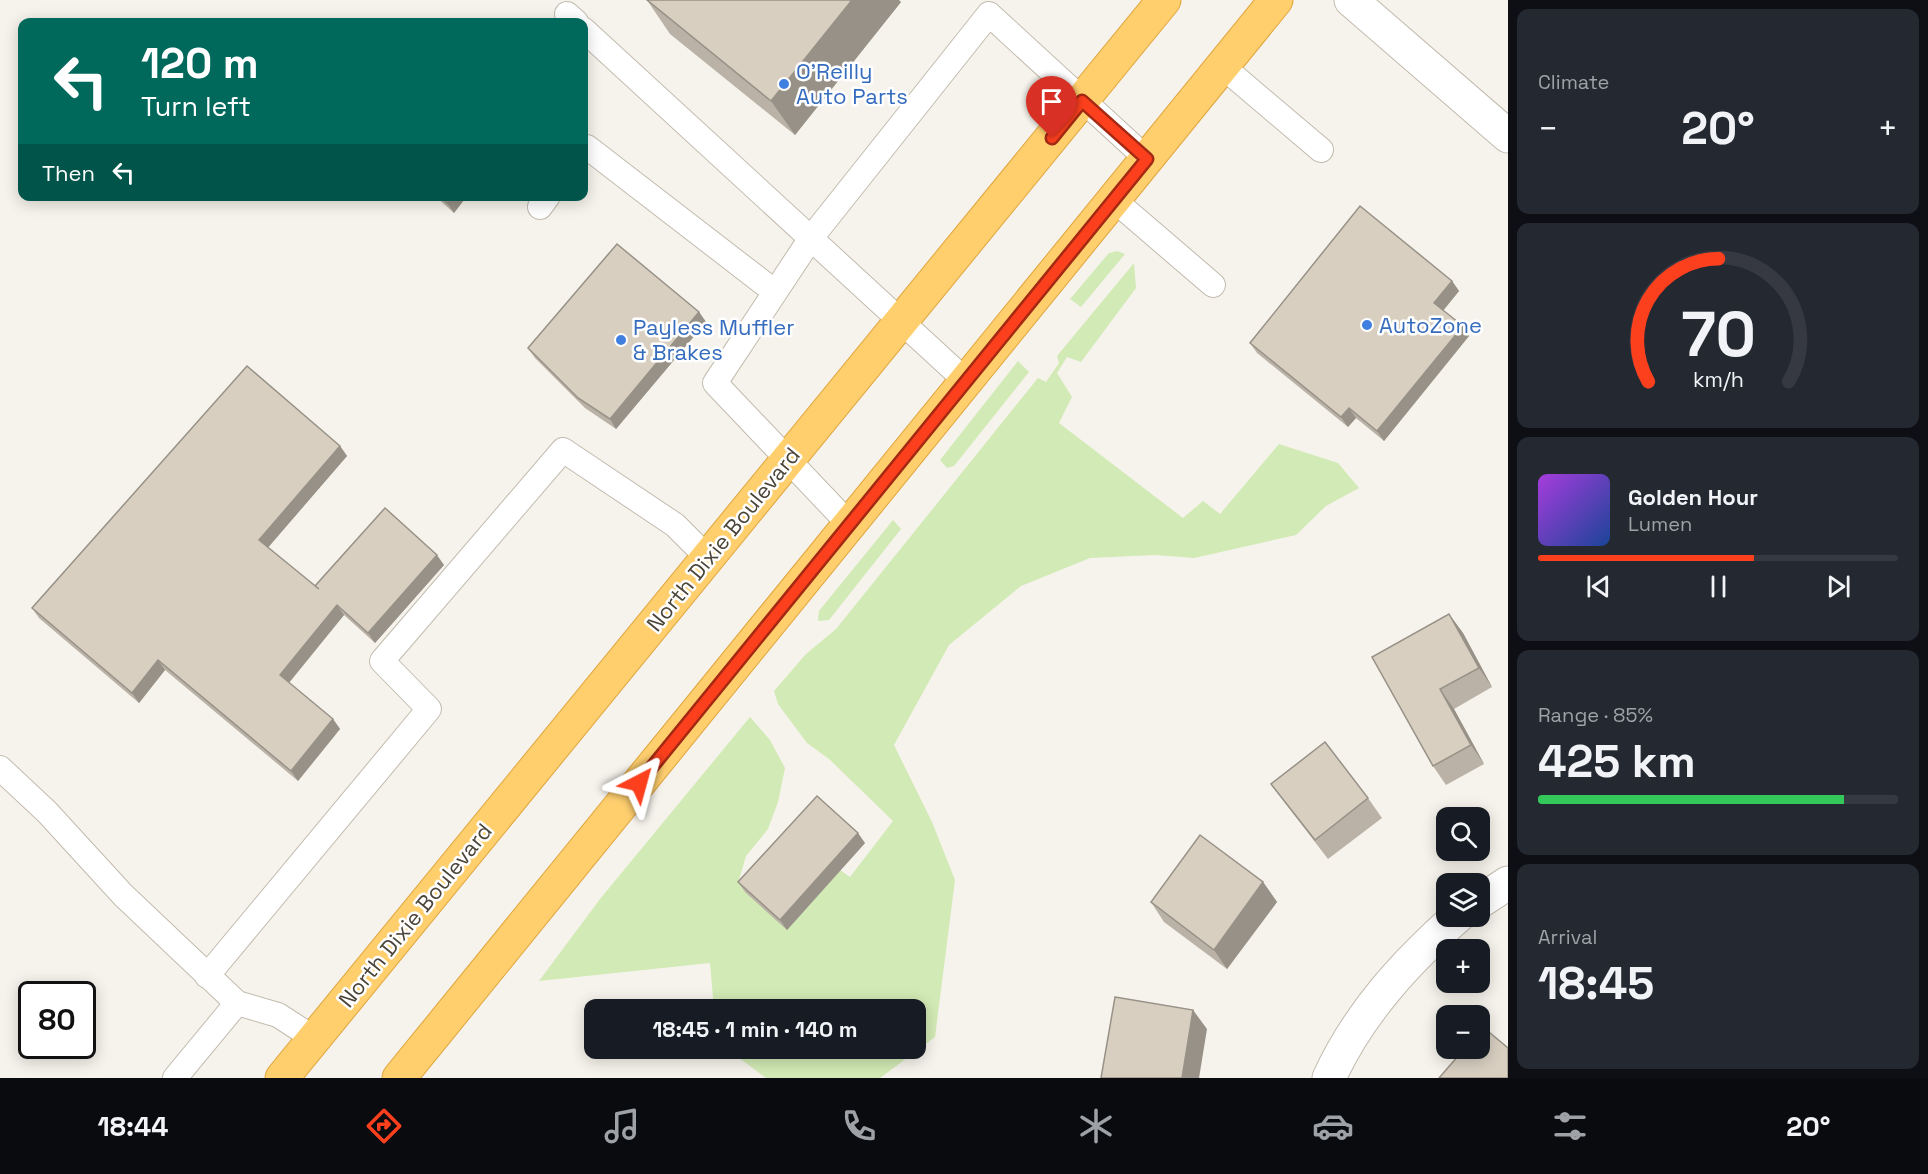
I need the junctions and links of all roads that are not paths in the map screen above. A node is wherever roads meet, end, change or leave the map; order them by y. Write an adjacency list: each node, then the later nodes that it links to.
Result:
1 (1164, 0): 6 (highway, North Dixie Boulevard)
2 (1276, 0): 5 (highway)
3 (1351, 0): 7 (street)
4 (588, 34): 12 (lane)
5 (1222, 66): 9 (lane); 10 (highway)
6 (1082, 101): 10 (lane); 12 (lane); 15 (highway, North Dixie Boulevard)
7 (1508, 136)
8 (588, 148): 14 (lane)
9 (1321, 150)
10 (1147, 159): 11 (highway)
11 (1114, 200): 13 (lane); 16 (highway)
12 (811, 238): 14 (lane); 15 (lane)
13 (1213, 285)
14 (776, 292): 17 (lane)
15 (901, 322): 16 (lane); 17 (highway, North Dixie Boulevard)
16 (966, 381): 18 (highway)
17 (788, 459): 18 (lane); 19 (highway, North Dixie Boulevard)
18 (849, 524): 29 (highway)
19 (707, 557): 24 (lane); 26 (highway, North Dixie Boulevard)
20 (0, 768): 24 (lane)
21 (1508, 884): 22 (street)
22 (1490, 895)
23 (1447, 927): 30 (street)
24 (207, 976): 25 (lane)
25 (237, 1003): 26 (lane); 27 (lane)
26 (315, 1039): 28 (highway, North Dixie Boulevard)
27 (175, 1078)
28 (282, 1078)
29 (399, 1078)
30 (1329, 1078)

